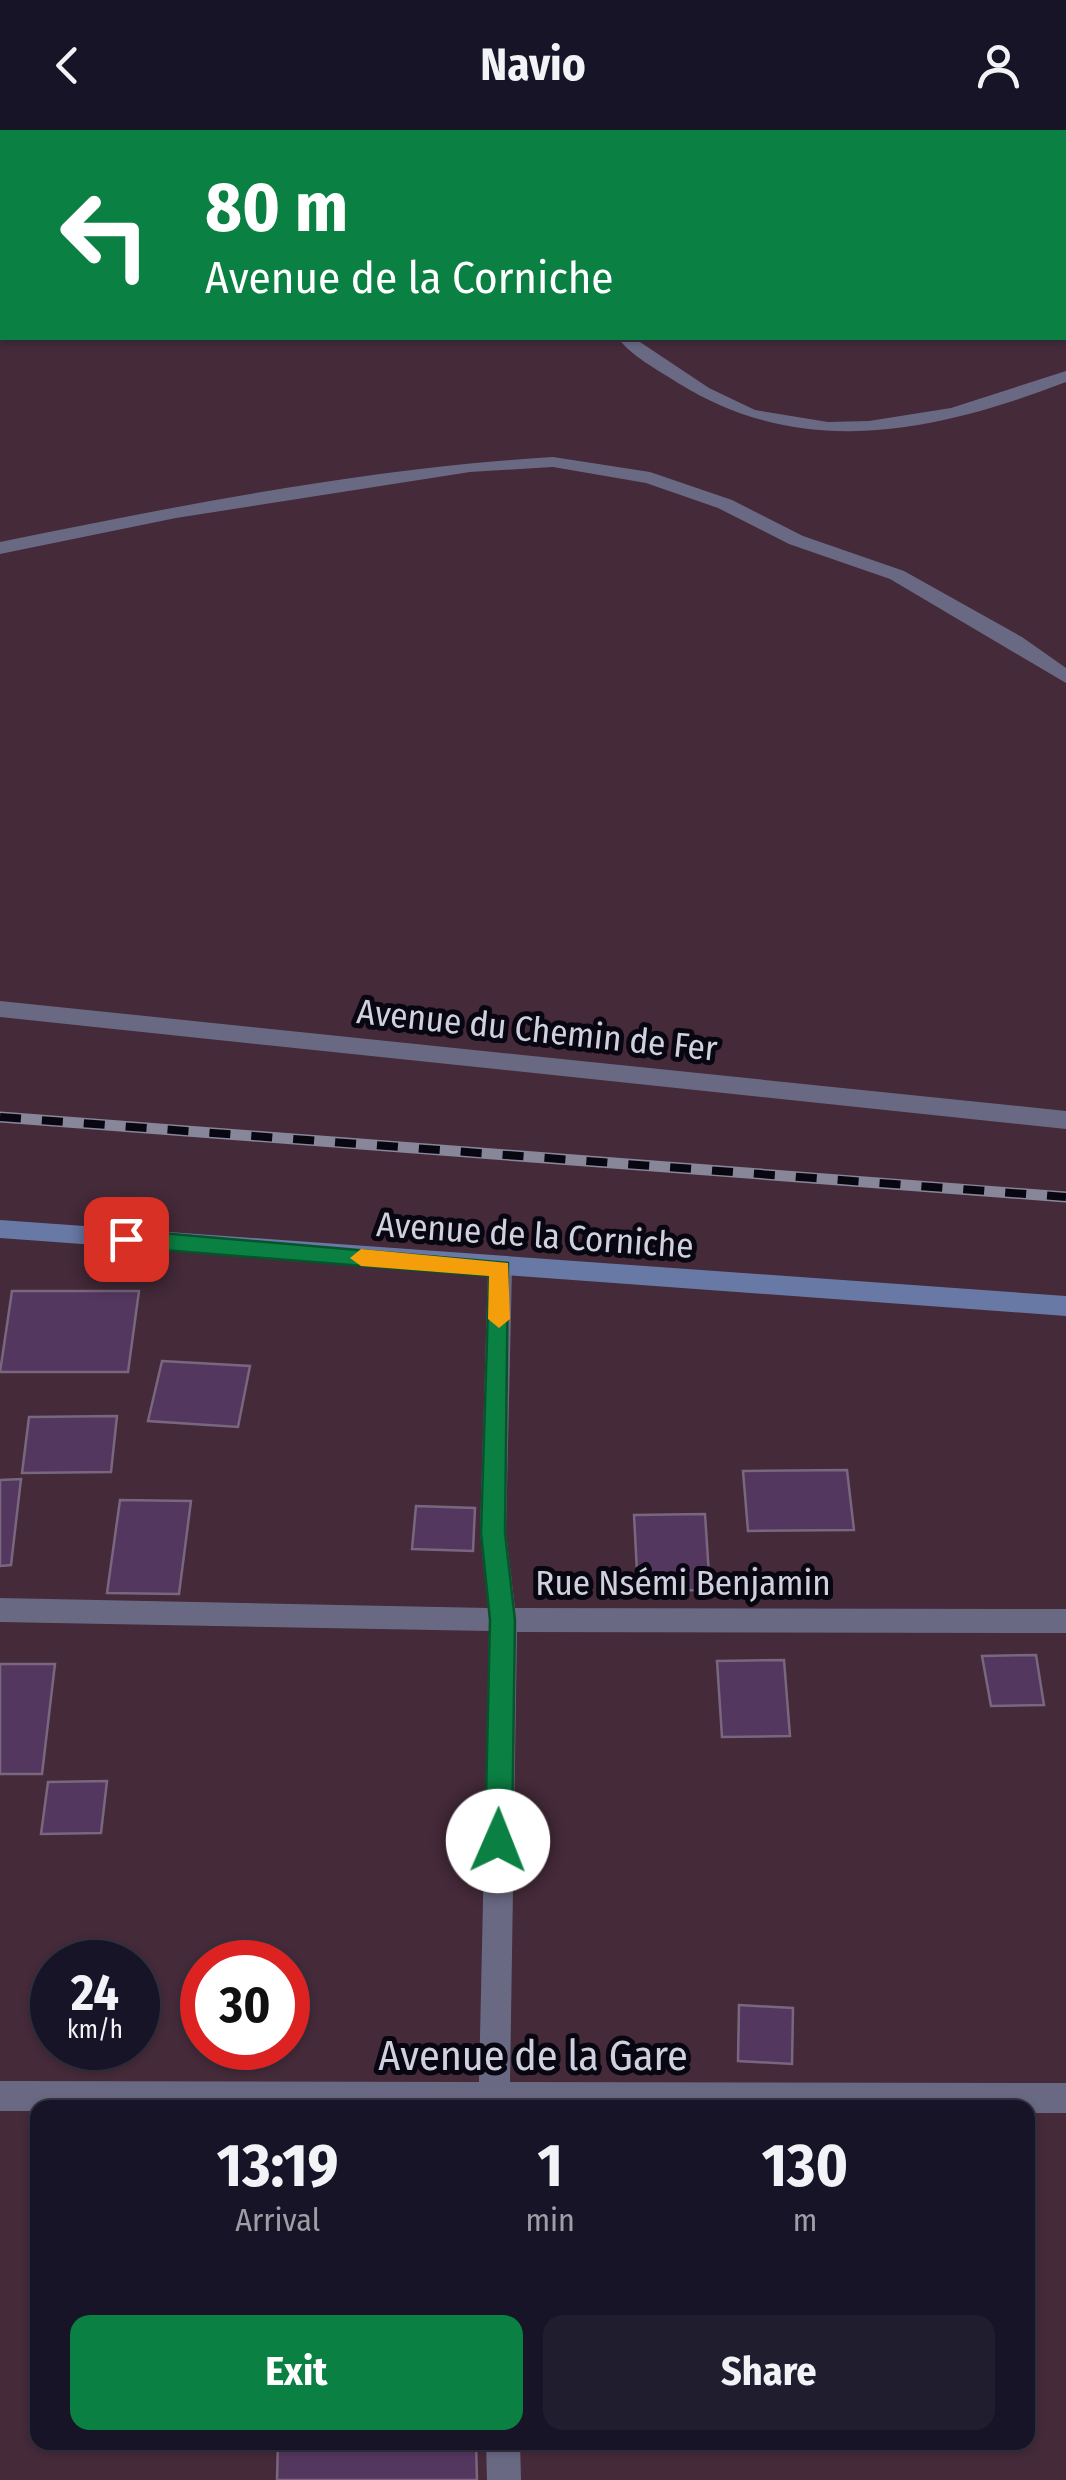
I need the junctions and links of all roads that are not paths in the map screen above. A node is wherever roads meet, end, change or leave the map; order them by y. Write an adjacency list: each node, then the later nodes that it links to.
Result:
1 (627, 340): 2 (lane)
2 (1066, 376)
3 (0, 548): 4 (street)
4 (1066, 676)
5 (0, 1009): 6 (street, Avenue du Chemin de Fer)
6 (1066, 1120)
7 (0, 1230): 8 (street, Avenue de la Corniche)
8 (500, 1269): 9 (street, Avenue de la Corniche); 11 (street)
9 (1066, 1306)
10 (0, 1610): 11 (street, Rue Nsémi Benjamin)
11 (503, 1620): 12 (street, Rue Nsémi Benjamin); 16 (street)
12 (1066, 1621)
13 (0, 2096): 15 (street, Avenue de la Gare)
14 (1066, 2098): 17 (street, Avenue de la Gare)
15 (247, 2100)
16 (494, 2100)
17 (875, 2100)
18 (503, 2450): 19 (street)
19 (504, 2480)

